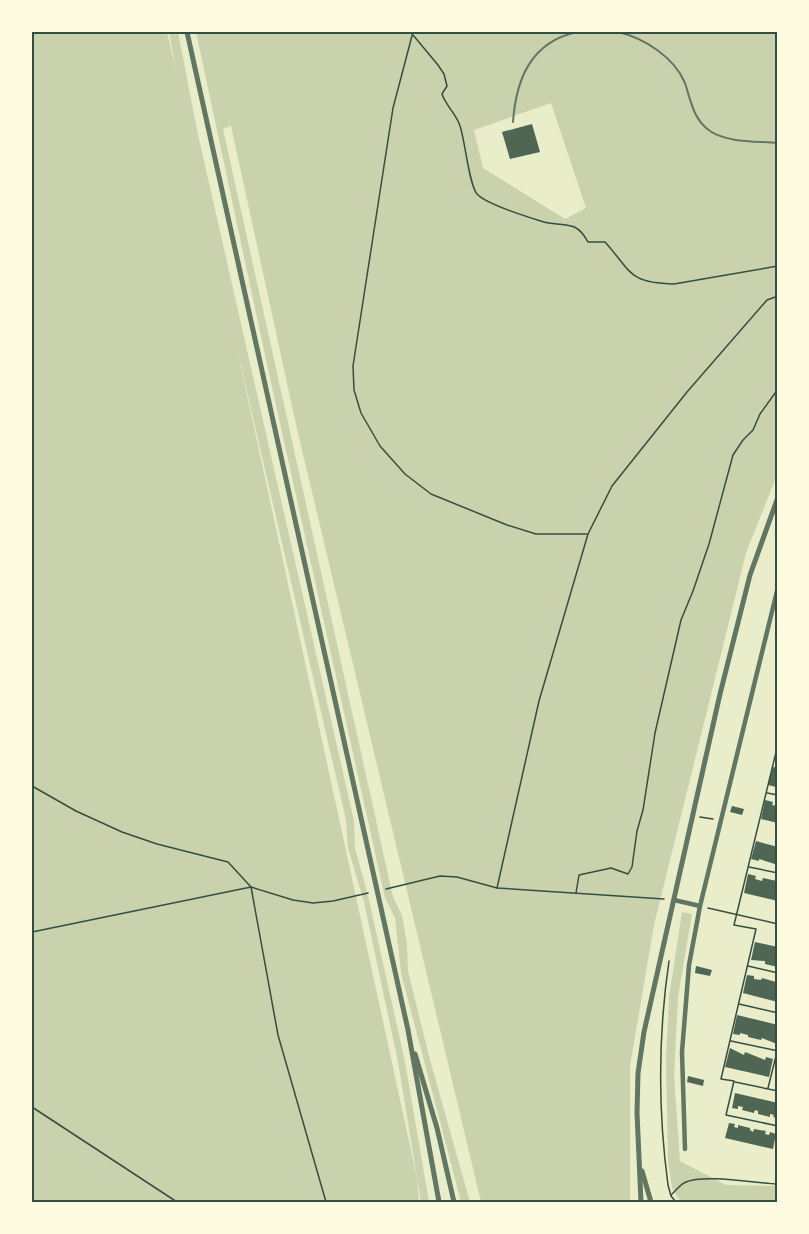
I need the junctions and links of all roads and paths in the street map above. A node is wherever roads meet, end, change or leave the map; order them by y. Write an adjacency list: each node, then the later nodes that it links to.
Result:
1 (187, 32): 36 (street)
2 (577, 32): 5 (lane)
3 (618, 32): 6 (lane)
4 (413, 33): 7 (path); 11 (path)
5 (513, 122)
6 (777, 143)
7 (777, 266)
8 (777, 296): 11 (path)
9 (777, 389): 25 (path)
10 (777, 497): 17 (street)
11 (588, 534): 22 (path)
12 (777, 587): 18 (street)
13 (777, 744): 15 (path)
14 (32, 786): 21 (path)
15 (766, 792): 16 (path); 19 (path)
16 (777, 795)
17 (693, 816): 18 (path); 26 (street)
18 (720, 821): 27 (street)
19 (748, 867): 20 (path); 28 (path)
20 (777, 873)
21 (251, 887): 24 (path); 30 (path); 49 (path)
22 (496, 888): 23 (path); 25 (path)
23 (386, 889)
24 (369, 893)
25 (576, 893): 26 (path)
26 (674, 900): 27 (street); 45 (street)
27 (700, 906): 28 (path); 44 (street)
28 (737, 915): 29 (path); 32 (path)
29 (777, 924)
30 (32, 932)
31 (670, 952): 47 (path)
32 (747, 966): 33 (path); 34 (path)
33 (777, 973)
34 (738, 1004): 35 (path); 37 (path)
35 (777, 1013)
36 (408, 1030): 50 (street); 51 (street)
37 (730, 1040): 38 (path); 39 (path)
38 (777, 1050): 40 (path)
39 (734, 1081): 40 (path); 43 (path)
40 (768, 1089): 41 (path)
41 (777, 1091)
42 (32, 1107): 48 (path)
43 (777, 1126)
44 (686, 1149)
45 (640, 1164): 52 (street); 53 (street)
46 (777, 1184): 47 (path)
47 (671, 1196): 54 (path)
48 (177, 1203)
49 (326, 1203)
50 (439, 1203)
51 (454, 1203)
52 (641, 1203)
53 (651, 1203)
54 (676, 1203)

